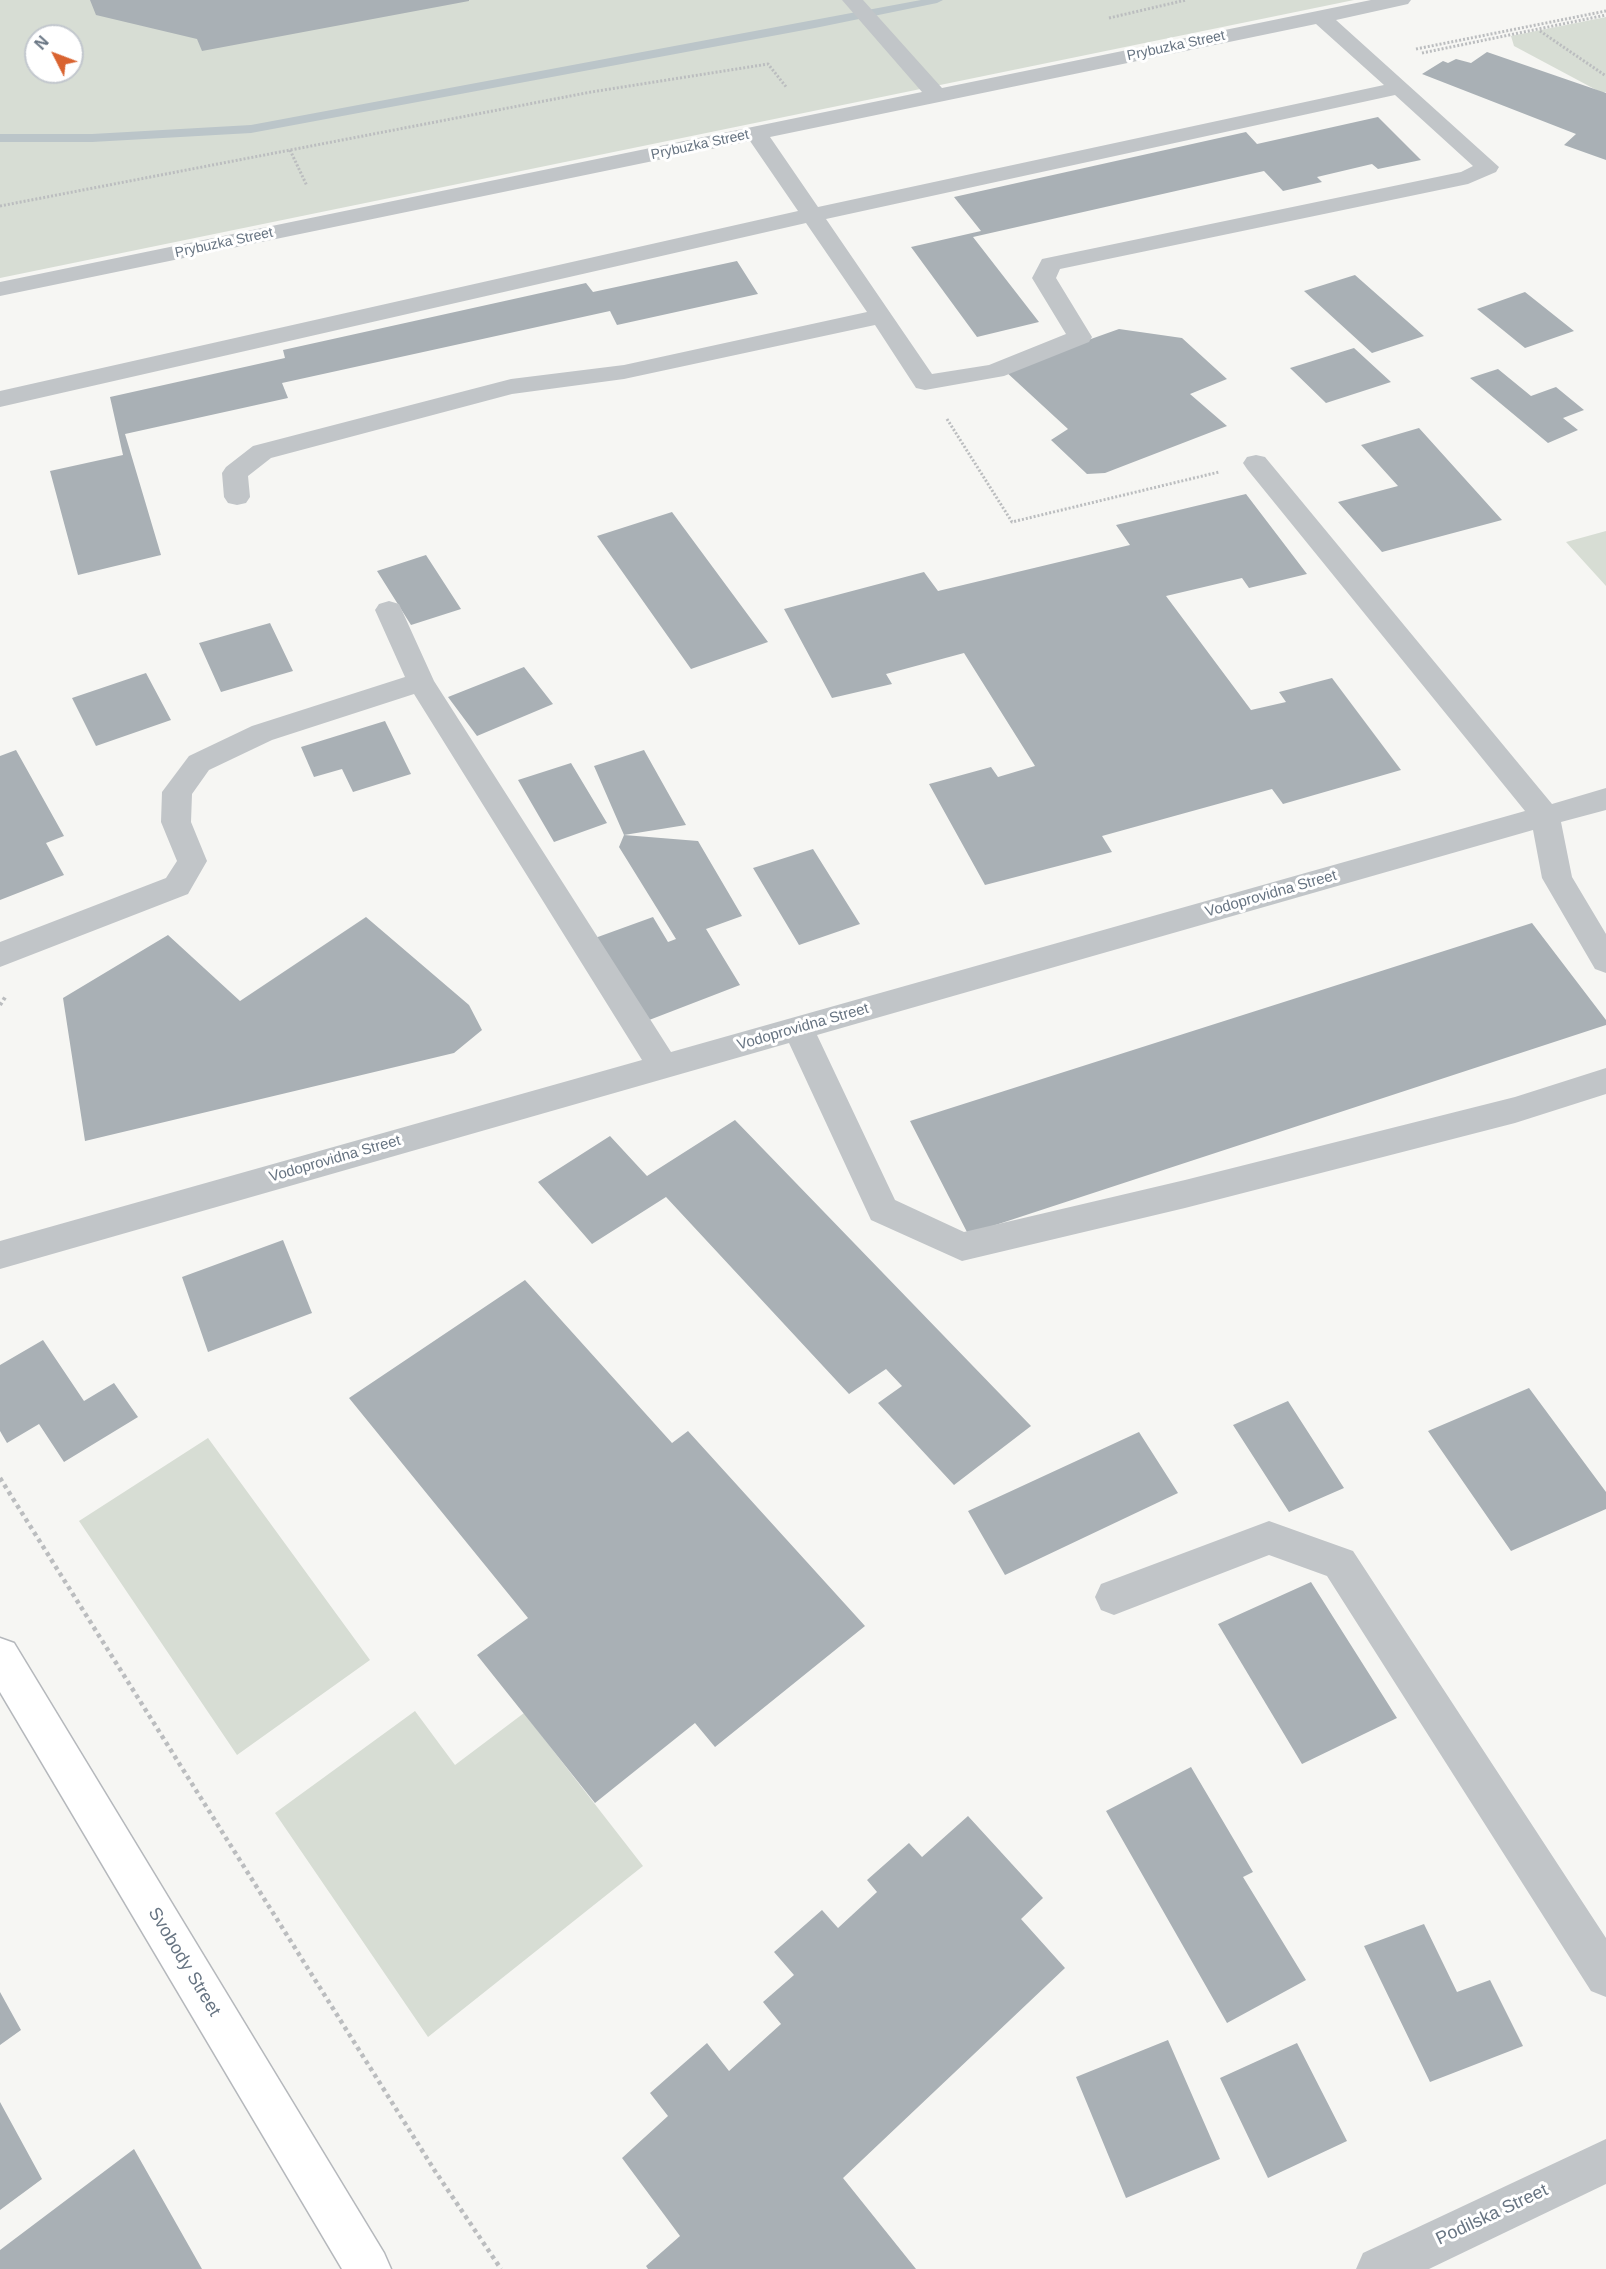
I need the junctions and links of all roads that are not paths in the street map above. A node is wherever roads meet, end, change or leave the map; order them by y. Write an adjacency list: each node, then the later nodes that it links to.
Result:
1 (852, 0): 5 (street)
2 (1401, 0): 3 (street, Prybuzka Street)
3 (1321, 16): 4 (street); 5 (street, Prybuzka Street)
4 (1398, 88): 7 (street); 9 (street)
5 (937, 96): 6 (street, Prybuzka Street)
6 (756, 133): 7 (street); 8 (street, Prybuzka Street)
7 (811, 215): 9 (street); 10 (street)
8 (0, 289)
9 (882, 316): 12 (street)
10 (0, 399)
11 (1256, 463): 16 (street)
12 (237, 497)
13 (388, 610): 14 (street)
14 (421, 682): 17 (street); 20 (street)
15 (1606, 799): 16 (street, Vodoprovidna Street)
16 (1545, 816): 18 (street); 19 (street, Vodoprovidna Street)
17 (0, 956)
18 (1606, 961)
19 (798, 1028): 20 (street, Vodoprovidna Street); 21 (street)
20 (663, 1066): 22 (street, Vodoprovidna Street)
21 (1606, 1081)
22 (0, 1255)
23 (1114, 1597): 25 (street)
24 (0, 1656): 27 (main road, Svobody Street)
25 (1606, 1976)
26 (1606, 2161): 28 (street, Podilska Street)
27 (368, 2269)
28 (1378, 2269)

